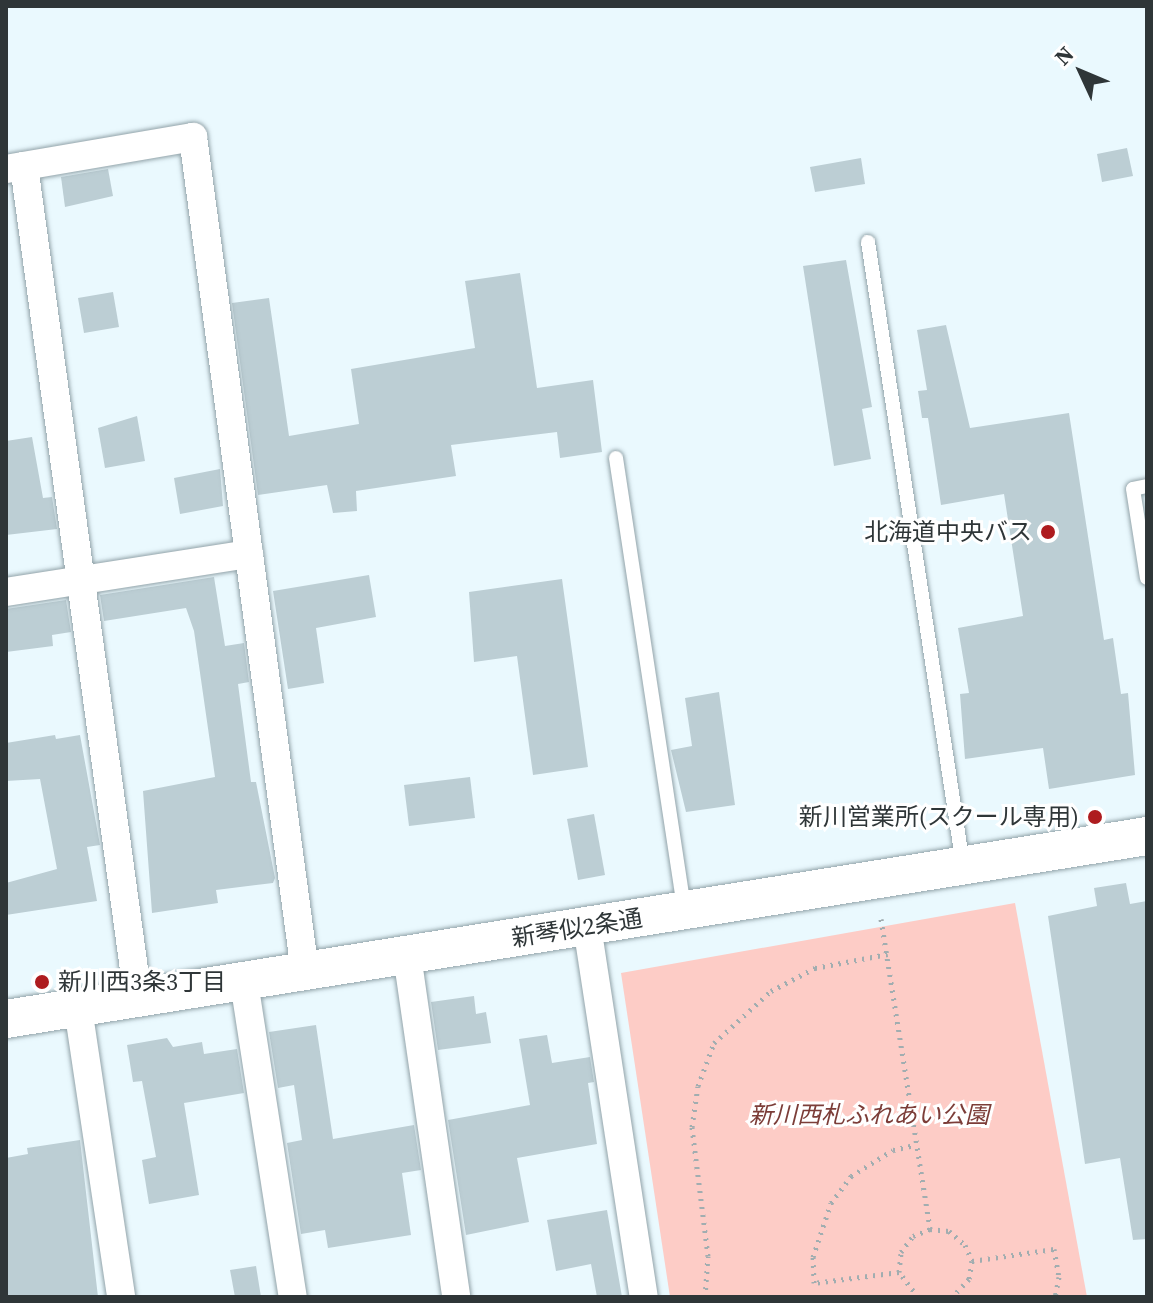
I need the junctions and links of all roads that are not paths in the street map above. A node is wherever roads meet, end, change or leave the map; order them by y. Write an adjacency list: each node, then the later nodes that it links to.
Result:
1 (15, 167): 5 (street); 7 (street)
2 (868, 242): 10 (lane)
3 (616, 458): 11 (lane)
4 (1147, 486): 6 (lane)
5 (249, 554): 7 (street); 14 (street)
6 (1147, 578)
7 (84, 579): 8 (street); 16 (street)
8 (6, 592)
9 (1147, 836): 10 (street, 新琴似2条通)
10 (963, 865): 11 (street, 新琴似2条通)
11 (684, 911): 12 (street, 新琴似2条通)
12 (587, 926): 13 (street, 新琴似2条通); 22 (street)
13 (407, 955): 14 (street, 新琴似2条通); 21 (street)
14 (305, 972): 15 (street, 新琴似2条通)
15 (244, 982): 16 (street, 新琴似2条通); 20 (street)
16 (138, 998): 17 (street, 新琴似2条通)
17 (78, 1008): 18 (street, 新琴似2条通); 19 (street)
18 (6, 1019)
19 (121, 1297)
20 (293, 1297)
21 (456, 1297)
22 (644, 1297)

